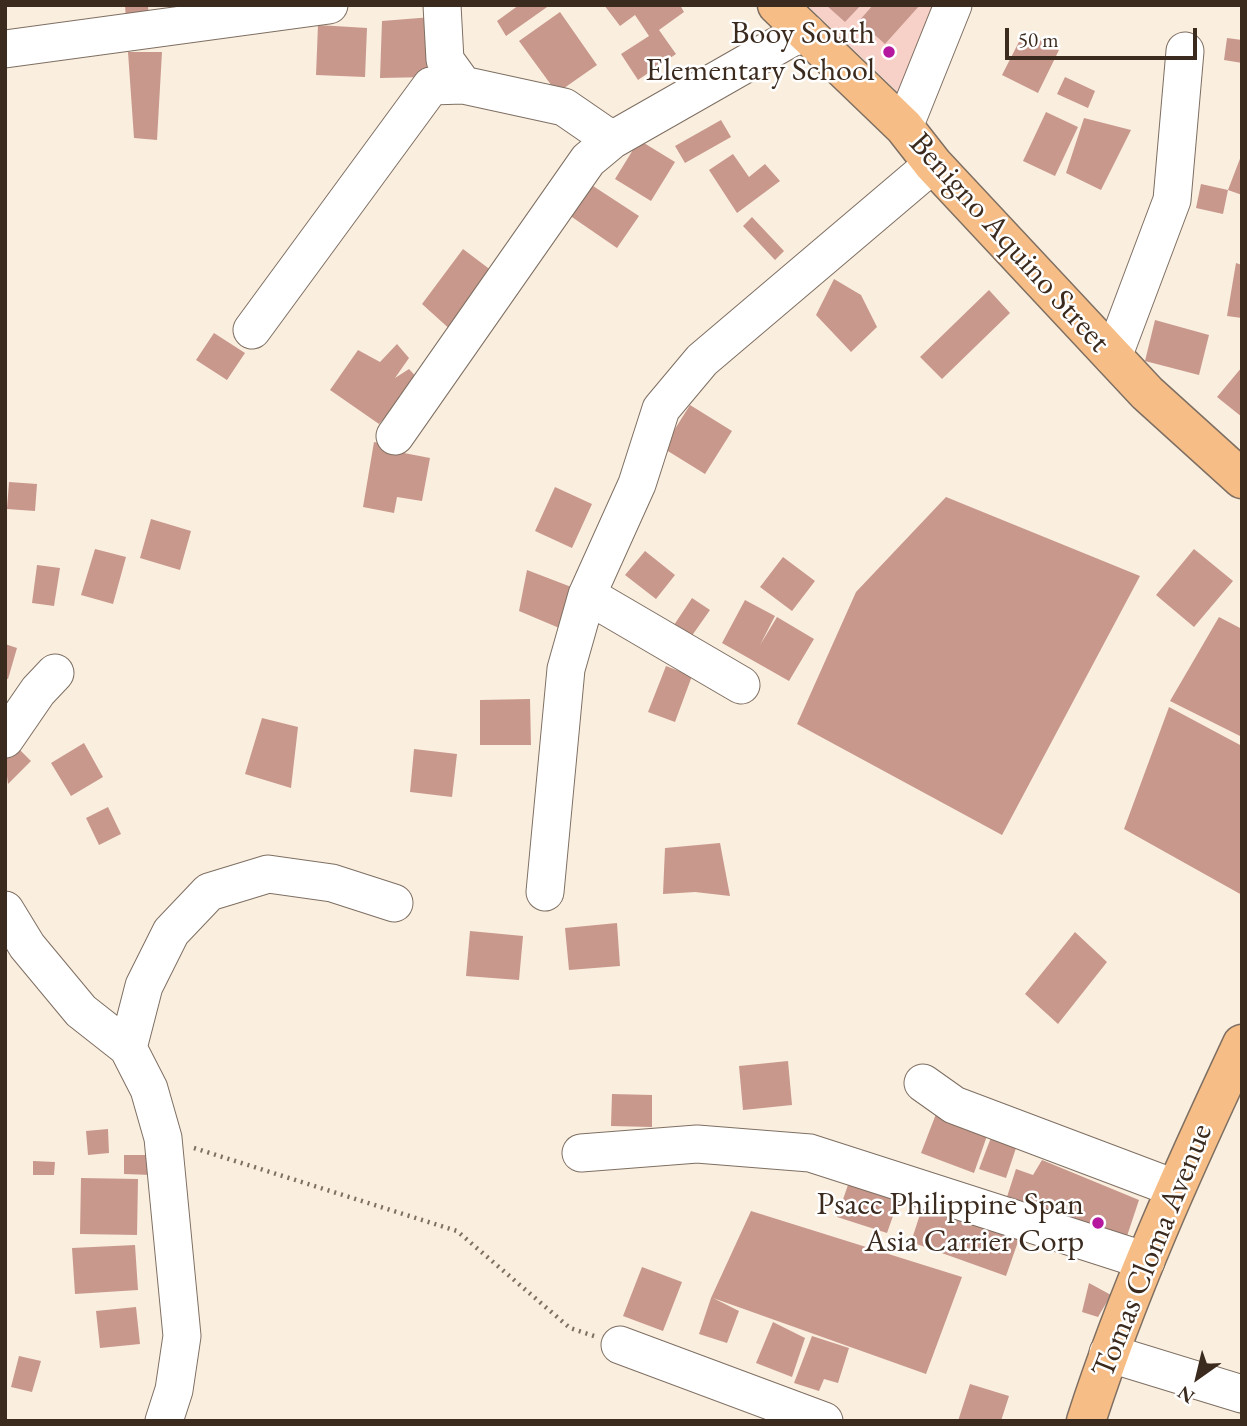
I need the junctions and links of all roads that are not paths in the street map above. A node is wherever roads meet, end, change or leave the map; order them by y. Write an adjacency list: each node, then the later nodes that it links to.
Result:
1 (328, 5): 5 (street)
2 (442, 5): 9 (street)
3 (777, 5): 6 (main road, Benigno Aquino Street)
4 (953, 5): 10 (street)
5 (289, 8): 7 (street)
6 (807, 33): 10 (main road, Benigno Aquino Street); 11 (street)
7 (5, 49)
8 (1185, 51): 14 (street)
9 (463, 85): 11 (street); 13 (street)
10 (904, 127): 12 (main road, Benigno Aquino Street)
11 (612, 140): 15 (street)
12 (933, 164): 14 (main road, Benigno Aquino Street); 17 (street)
13 (251, 330)
14 (1113, 357): 16 (main road, Benigno Aquino Street)
15 (395, 436)
16 (1242, 479)
17 (587, 595): 19 (street); 21 (street)
18 (55, 673): 20 (street)
19 (741, 685)
20 (5, 739)
21 (545, 892)
22 (394, 903): 25 (street)
23 (5, 910): 25 (street)
24 (1242, 1044): 28 (main road, Tomas Cloma Avenue)
25 (128, 1048): 33 (street)
26 (923, 1083): 28 (street)
27 (581, 1153): 29 (street)
28 (1174, 1188): 29 (main road, Tomas Cloma Avenue)
29 (1146, 1261): 31 (main road, Tomas Cloma Avenue)
30 (620, 1345): 34 (street)
31 (1108, 1353): 32 (street); 35 (main road, Tomas Cloma Avenue)
32 (1242, 1394)
33 (164, 1421)
34 (824, 1421)
35 (1086, 1421)

